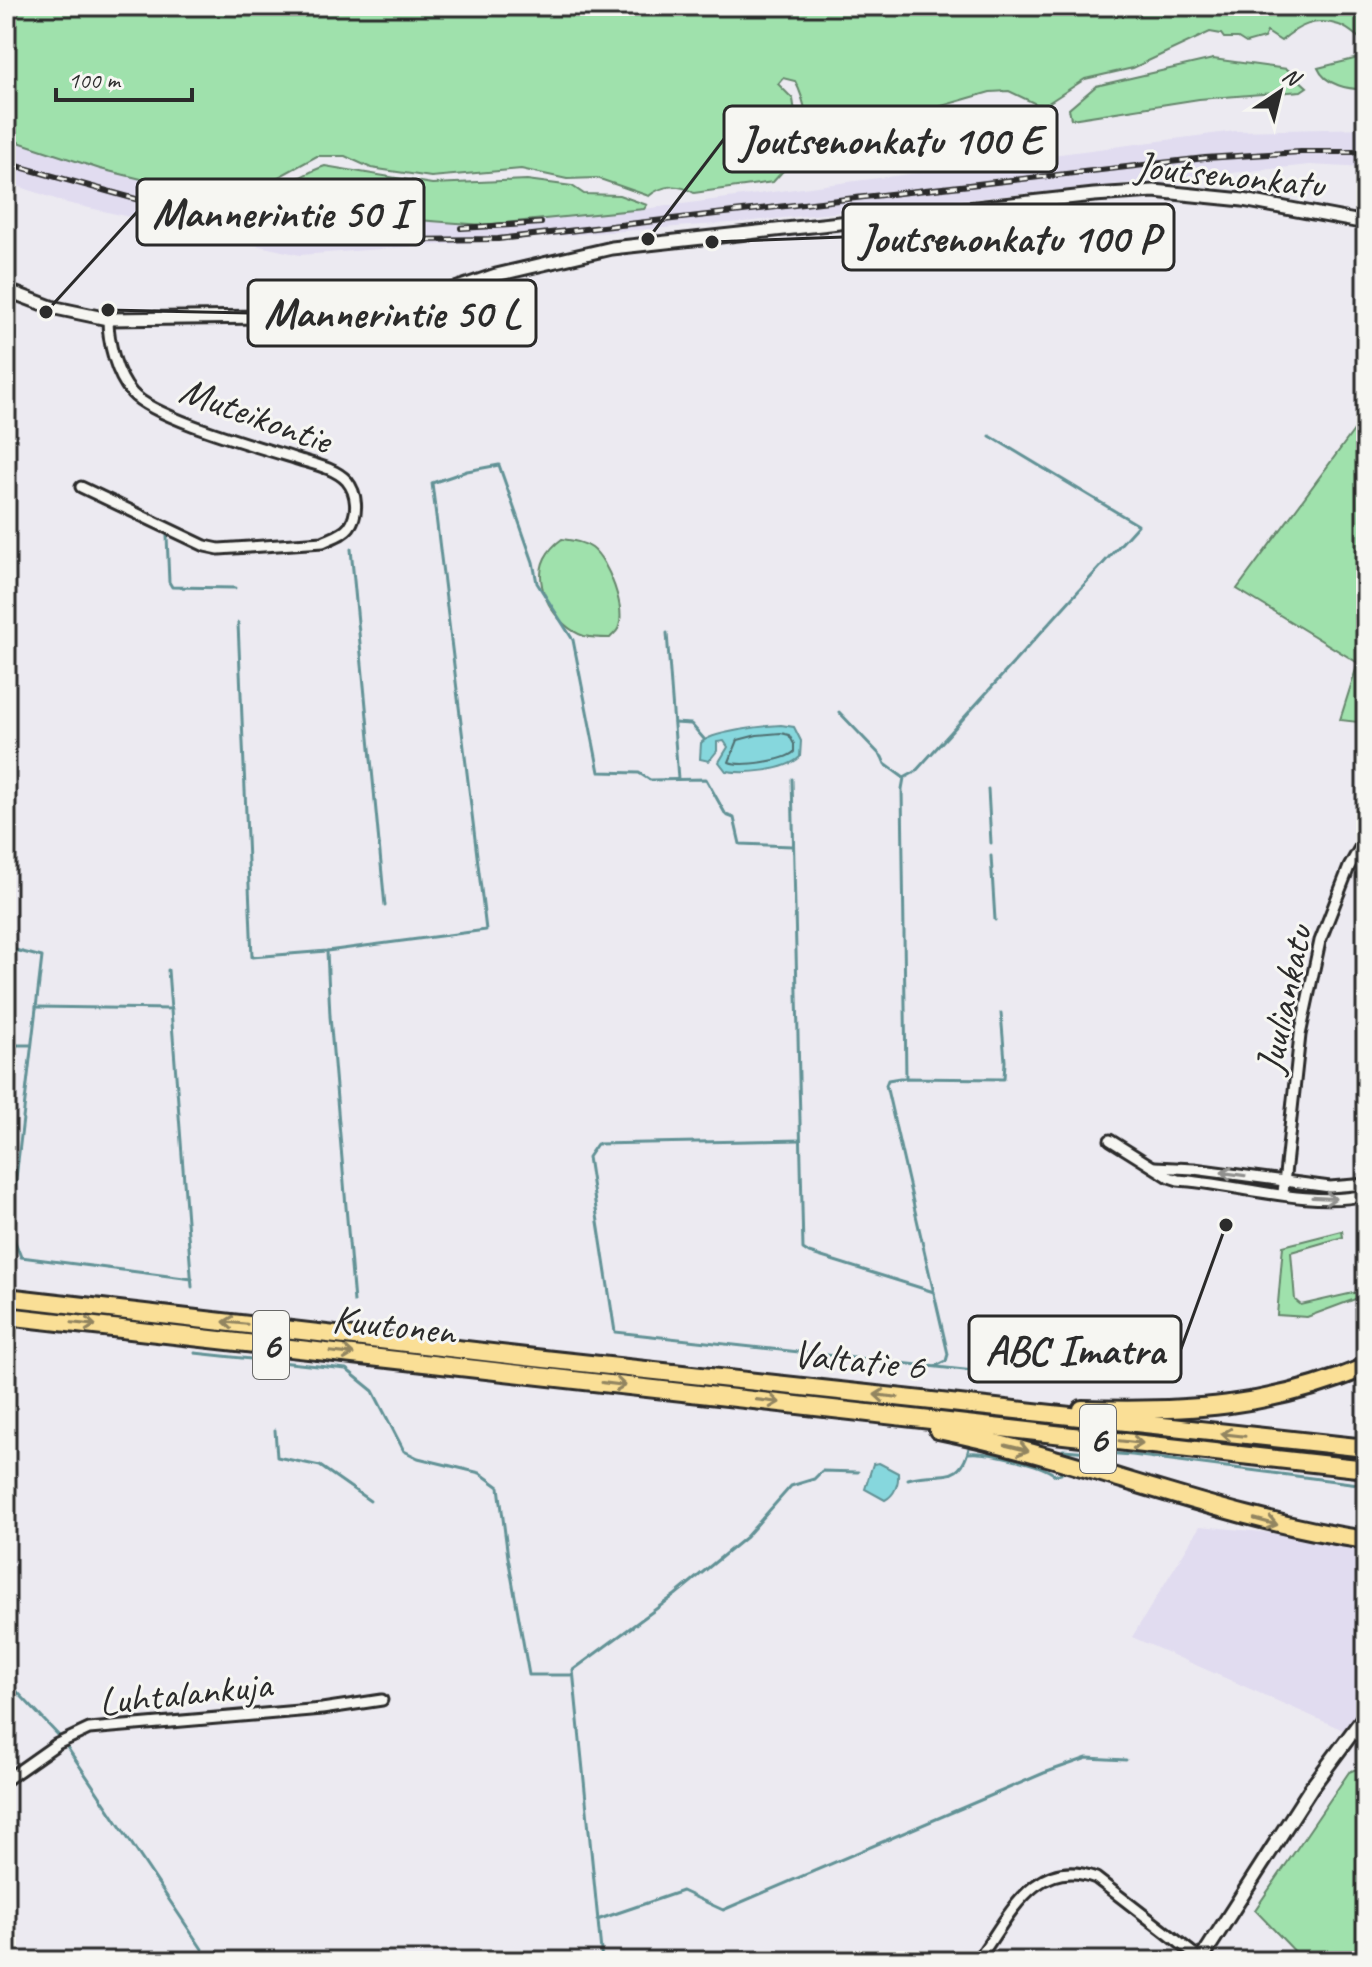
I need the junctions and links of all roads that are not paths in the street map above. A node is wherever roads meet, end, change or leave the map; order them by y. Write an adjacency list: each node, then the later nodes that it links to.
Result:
1 (1366, 223): 3 (street, Joutsenonkatu)
2 (6, 290): 3 (street, Joutsenonkatu)
3 (108, 319): 4 (street, Muteikontie)
4 (81, 487)
5 (1366, 837): 8 (street, Juuliankatu)
6 (1110, 1140): 7 (street)
7 (1155, 1167): 8 (street, one-way to 7); 10 (street)
8 (1284, 1181): 9 (street); 10 (street, Juuliankatu)
9 (1366, 1184)
10 (1283, 1193): 11 (street, one-way to 11)
11 (1366, 1195)
12 (6, 1297): 14 (highway, Kuutonen / 6, one-way to 12)
13 (6, 1316): 14 (highway, Kuutonen / 6, one-way to 14)
14 (536, 1366): 16 (highway, Valtatie 6 / 6, one-way to 14); 17 (highway, Valtatie 6 / 6, one-way to 17)
15 (1366, 1367): 16 (highway)
16 (964, 1405): 18 (highway, Valtatie 6 / 6, one-way to 16)
17 (831, 1409): 19 (highway, Valtatie 6 / 6, one-way to 19); 20 (highway, one-way to 20)
18 (1366, 1448)
19 (1366, 1469)
20 (1366, 1540)
21 (382, 1700): 23 (street, Luhtalankuja)
22 (1366, 1715): 24 (main road)
23 (6, 1780)
24 (1201, 1960): 25 (street)
25 (977, 1961)

